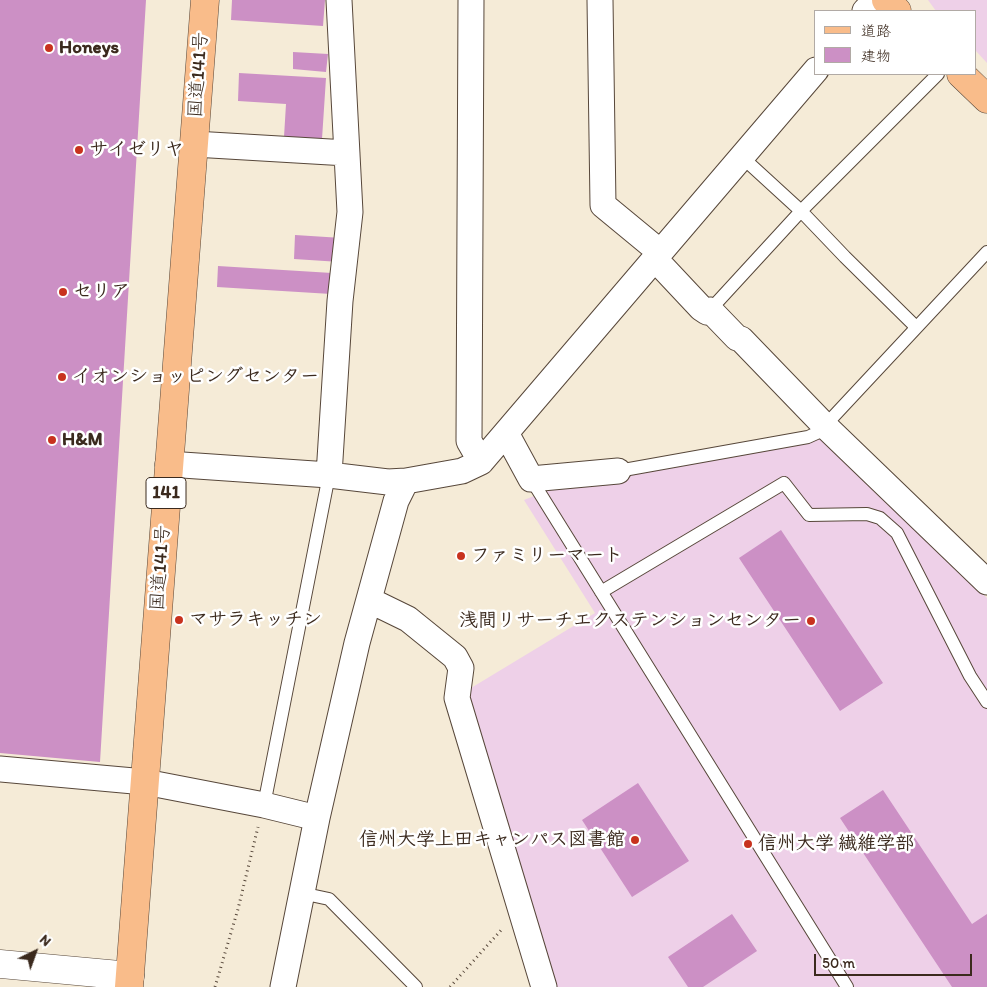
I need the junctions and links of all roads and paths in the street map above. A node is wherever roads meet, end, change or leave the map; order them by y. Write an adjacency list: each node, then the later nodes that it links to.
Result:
1 (205, 0): 13 (main road, 国道141号 / 141)
2 (339, 0): 14 (street)
3 (471, 0): 23 (street)
4 (600, 0): 18 (street)
5 (875, 0): 7 (street)
6 (886, 0): 8 (main road)
7 (866, 10)
8 (896, 10)
9 (814, 72): 15 (street)
10 (937, 75): 16 (lane)
11 (962, 75): 12 (main road)
12 (987, 99)
13 (194, 144): 14 (street); 24 (main road, 国道141号 / 141)
14 (347, 153): 26 (street)
15 (742, 158): 16 (lane); 18 (street)
16 (801, 211): 19 (lane); 20 (lane)
17 (987, 252): 20 (lane)
18 (657, 256): 19 (street); 22 (street)
19 (710, 310): 21 (street)
20 (916, 326): 21 (lane)
21 (822, 429): 25 (lane); 29 (street)
22 (506, 433): 23 (street); 27 (street)
23 (481, 462): 28 (street)
24 (168, 464): 26 (street); 34 (main road, 国道141号 / 141)
25 (618, 471): 27 (street)
26 (329, 475): 28 (street); 35 (lane)
27 (531, 479): 30 (lane)
28 (406, 481): 31 (street)
29 (987, 582)
30 (601, 592): 32 (lane); 46 (lane)
31 (369, 600): 36 (street); 38 (street)
32 (987, 702)
33 (0, 770): 34 (street)
34 (145, 782): 35 (street); 40 (main road, 国道141号 / 141)
35 (264, 805): 36 (street); 41 (path)
36 (317, 818): 37 (street)
37 (301, 894): 42 (street); 43 (lane)
38 (521, 909): 44 (path); 45 (street)
39 (0, 964): 40 (street)
40 (130, 981)
41 (215, 987)
42 (283, 987)
43 (416, 987)
44 (450, 987)
45 (544, 987)
46 (847, 987)

